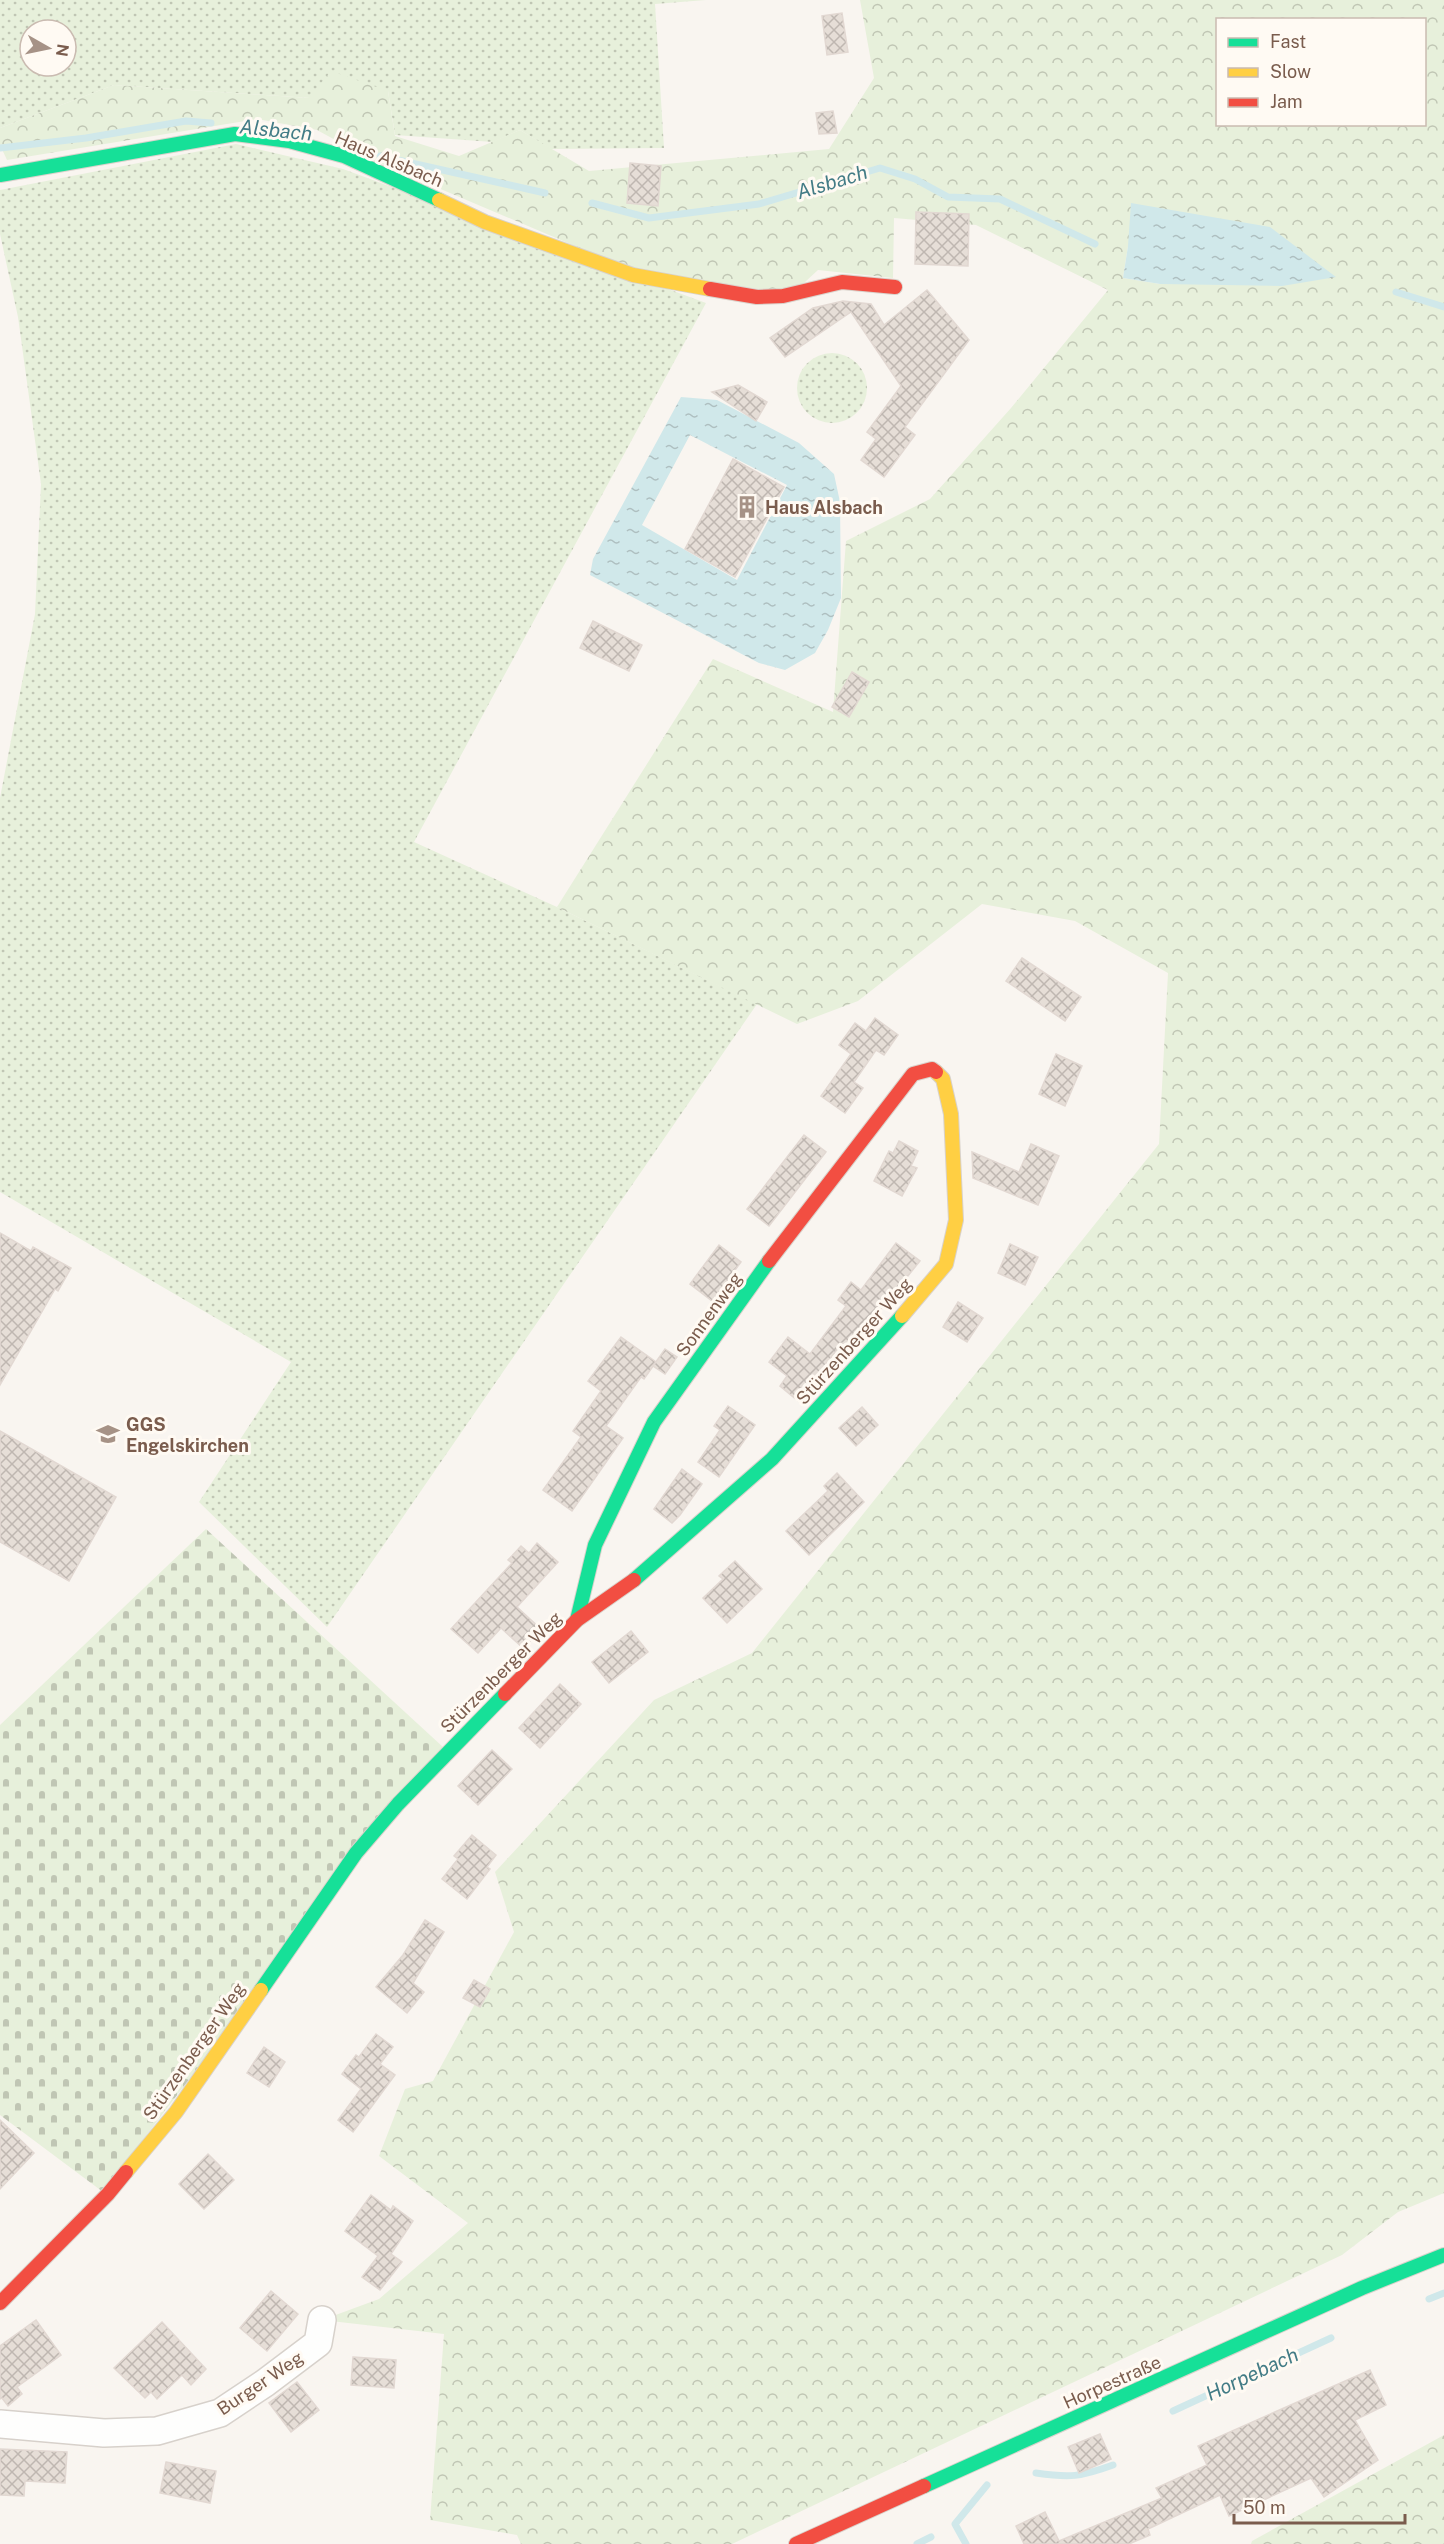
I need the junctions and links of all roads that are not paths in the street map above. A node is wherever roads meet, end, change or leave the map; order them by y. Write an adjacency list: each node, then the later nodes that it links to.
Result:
1 (0, 175): 2 (street, Haus Alsbach)
2 (895, 287)
3 (932, 1069): 4 (street, Sonnenweg); 4 (street, Stürzenberger Weg)
4 (577, 1620): 6 (street, Stürzenberger Weg)
5 (1444, 2255): 9 (street, Horpestraße)
6 (0, 2303)
7 (322, 2320): 8 (street, Burger Weg)
8 (0, 2424)
9 (796, 2544)

